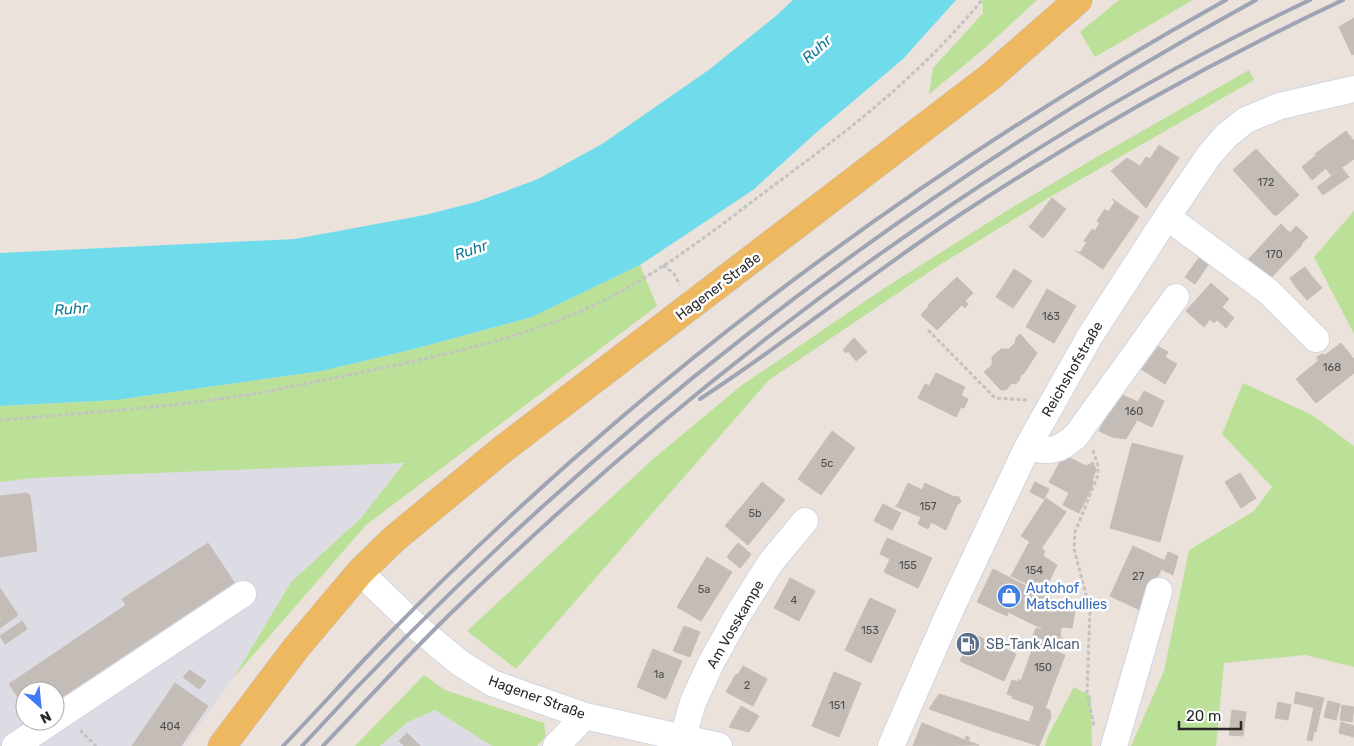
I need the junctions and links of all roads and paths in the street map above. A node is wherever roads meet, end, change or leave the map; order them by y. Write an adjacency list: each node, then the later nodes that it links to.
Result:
1 (982, 0): 9 (path)
2 (1078, 0): 13 (main road, Hagener Straße)
3 (1354, 89): 4 (street, Reichshofstraße)
4 (1167, 217): 7 (street); 8 (street, Reichshofstraße)
5 (1176, 297): 10 (street)
6 (928, 330): 8 (path)
7 (1316, 339)
8 (1052, 401): 11 (street, Reichshofstraße)
9 (0, 420)
10 (1076, 436): 11 (street); 18 (path)
11 (1027, 448): 25 (street, Reichshofstraße)
12 (805, 521): 20 (street, Am Vosskampe)
13 (360, 572): 17 (street, Hagener Straße); 22 (main road, Hagener Straße)
14 (1159, 591): 26 (street)
15 (243, 594): 16 (street)
16 (65, 713)
17 (585, 716): 20 (street, Hagener Straße); 23 (street)
18 (1095, 729)
19 (38, 731): 21 (street)
20 (683, 737): 24 (street, Hagener Straße)
21 (15, 746)
22 (222, 746)
23 (556, 746)
24 (720, 746)
25 (891, 746)
26 (1114, 746)

